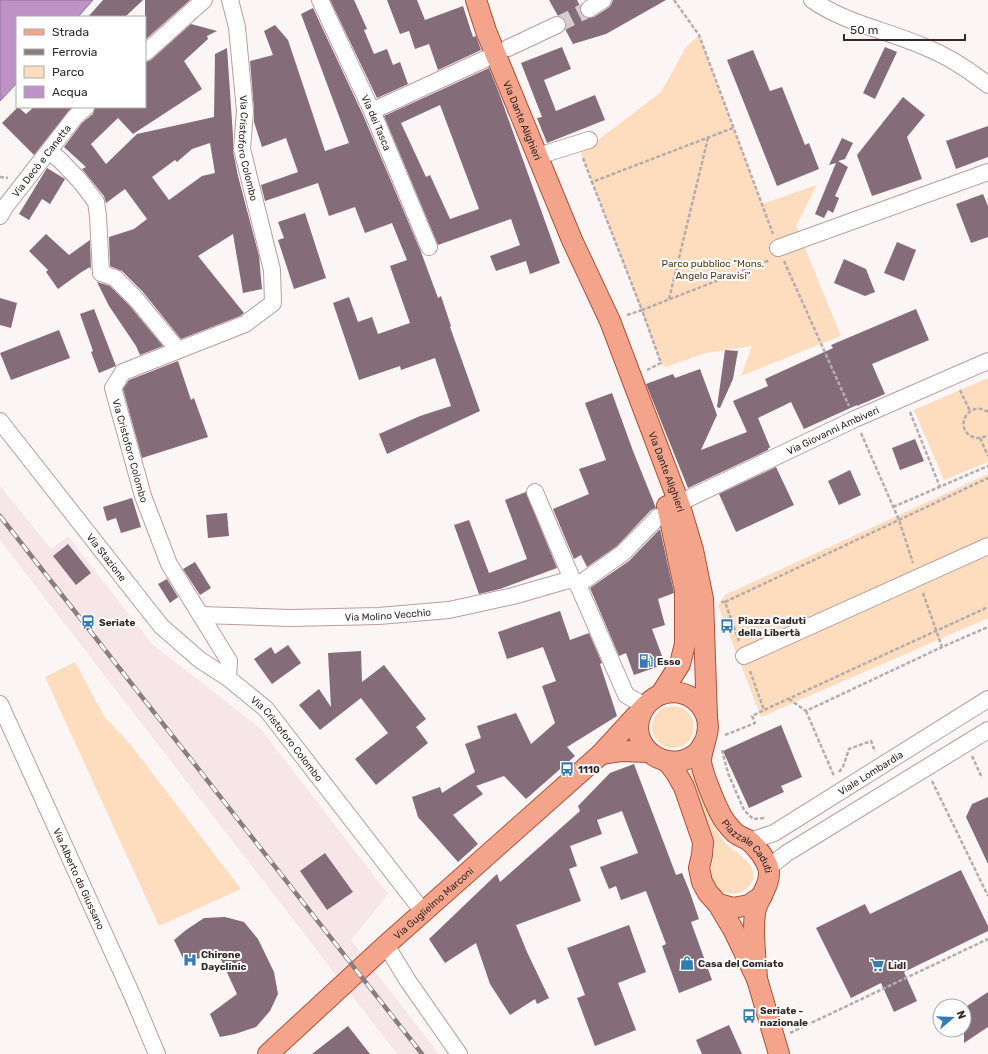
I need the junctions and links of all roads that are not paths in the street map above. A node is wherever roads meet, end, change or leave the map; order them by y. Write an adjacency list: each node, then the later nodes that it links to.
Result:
1 (204, 0): 10 (street)
2 (230, 0): 22 (street, Via Cristoforo Colombo)
3 (320, 0): 13 (street, Via dei Tasca)
4 (476, 0): 9 (main road, Via Dante Alighieri)
5 (603, 0): 7 (street)
6 (812, 0): 11 (street)
7 (589, 9)
8 (557, 25): 9 (street)
9 (502, 51): 13 (street); 16 (main road, Via Dante Alighieri)
10 (146, 53)
11 (988, 85)
12 (85, 108): 15 (street, Via Decò e Canetta)
13 (372, 111): 20 (street, Via dei Tasca)
14 (584, 142): 16 (street)
15 (49, 151): 18 (street, Via Decò e Canetta); 22 (street)
16 (538, 156): 19 (main road, Via Dante Alighieri)
17 (988, 172): 21 (street)
18 (0, 216)
19 (572, 240): 26 (main road, Via Dante Alighieri); 33 (main road, Via Dante Alighieri)
20 (429, 247)
21 (780, 252)
22 (178, 350): 30 (street, Via Cristoforo Colombo)
23 (988, 361): 26 (street, Via Giovanni Ambiveri)
24 (0, 421): 32 (street, Via Stazione)
25 (535, 492): 29 (street)
26 (679, 503): 37 (main road, Via Dante Alighieri)
27 (658, 517): 29 (street, Via Molino Vecchio)
28 (988, 546): 31 (street)
29 (575, 582): 30 (street, Via Molino Vecchio); 36 (street)
30 (201, 615): 32 (street, Via Cristoforo Colombo)
31 (744, 656)
32 (228, 678): 49 (street, Via Cristoforo Colombo)
33 (661, 694): 36 (main road); 37 (main road)
34 (988, 699): 43 (street, Viale Lombardia)
35 (0, 704): 54 (street, Via Alberto da Giussano)
36 (645, 706): 40 (main road); 41 (main road, Via Guglielmo Marconi)
37 (707, 717): 39 (main road, Piazzale Caduti)
38 (988, 730): 44 (street)
39 (716, 741): 42 (main road); 45 (main road, Piazzale Caduti)
40 (649, 752): 41 (main road); 42 (main road)
41 (601, 754): 49 (main road, Via Guglielmo Marconi)
42 (667, 762): 48 (main road)
43 (856, 781): 44 (street); 45 (street, Viale Lombardia)
44 (867, 804): 46 (street)
45 (750, 841): 46 (main road, Piazzale Caduti)
46 (768, 868): 47 (main road, Piazzale Caduti)
47 (762, 896): 48 (main road); 51 (main road, Piazzale Caduti)
48 (718, 904): 51 (main road)
49 (424, 913): 50 (main road, Via Guglielmo Marconi)
50 (386, 945): 53 (main road, Via Guglielmo Marconi); 55 (street)
51 (757, 979): 52 (main road)
52 (777, 1047)
53 (276, 1051)
54 (157, 1054)
55 (459, 1054)

